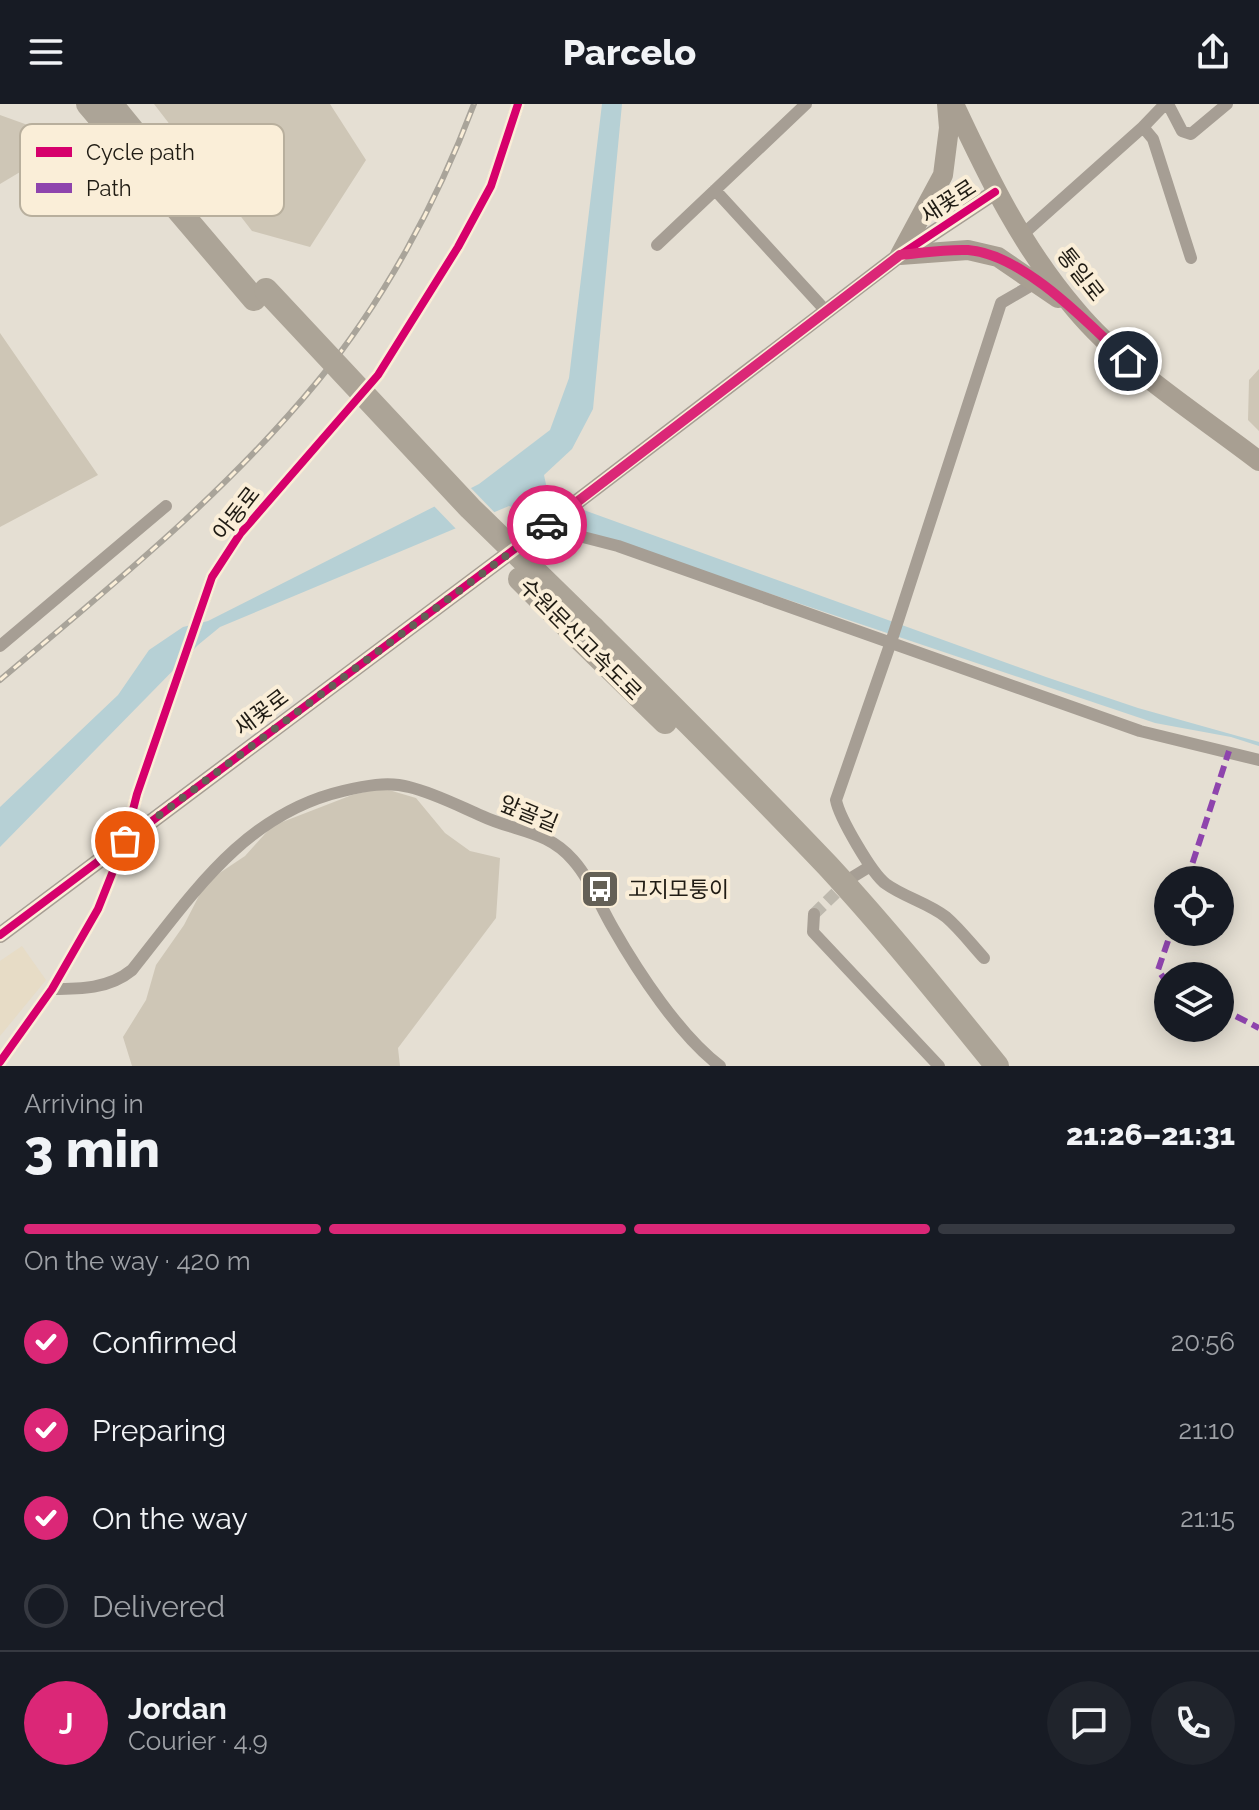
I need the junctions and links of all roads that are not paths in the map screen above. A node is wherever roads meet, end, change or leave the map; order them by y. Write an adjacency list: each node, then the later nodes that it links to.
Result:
1 (88, 104): 9 (highway, 수원문산고속도로)
2 (111, 104): 10 (highway, 수원문산고속도로)
3 (518, 104): 31 (street, 아동로)
4 (806, 104): 12 (street)
5 (947, 104): 18 (main road)
6 (954, 104): 13 (main road, 통일로)
7 (1166, 104): 8 (street); 11 (street)
8 (1227, 104)
9 (106, 124)
10 (127, 124)
11 (1143, 127): 16 (street); 19 (street)
12 (715, 190): 17 (street); 22 (street)
13 (995, 192): 16 (main road, 통일로); 18 (street, 새꽃로)
14 (189, 216): 21 (highway, 수원문산고속도로)
15 (198, 216): 21 (highway, 수원문산고속도로)
16 (1022, 235): 23 (main road, 통일로)
17 (657, 245)
18 (900, 255): 20 (main road); 22 (street, 새꽃로)
19 (1191, 258)
20 (1037, 282): 23 (main road); 28 (street)
21 (260, 295): 27 (highway, 수원문산고속도로, bridge)
22 (826, 311): 26 (street, 새꽃로)
23 (1076, 311): 24 (main road, 통일로)
24 (1259, 461)
25 (166, 506): 29 (street)
26 (546, 525): 28 (street); 31 (street, 새꽃로)
27 (586, 633): 41 (highway, 수원문산고속도로); 42 (highway, 수원문산고속도로)
28 (892, 641): 30 (street); 32 (street)
29 (0, 646)
30 (1259, 760)
31 (125, 841): 35 (street, 새꽃로); 37 (street, 아동로)
32 (869, 867): 33 (street); 36 (street)
33 (851, 878)
34 (814, 914): 40 (street)
35 (0, 935)
36 (984, 958)
37 (52, 989): 38 (street, 아동로); 39 (street, 앞골길)
38 (0, 1062)
39 (720, 1066)
40 (939, 1066)
41 (978, 1066)
42 (997, 1066)

